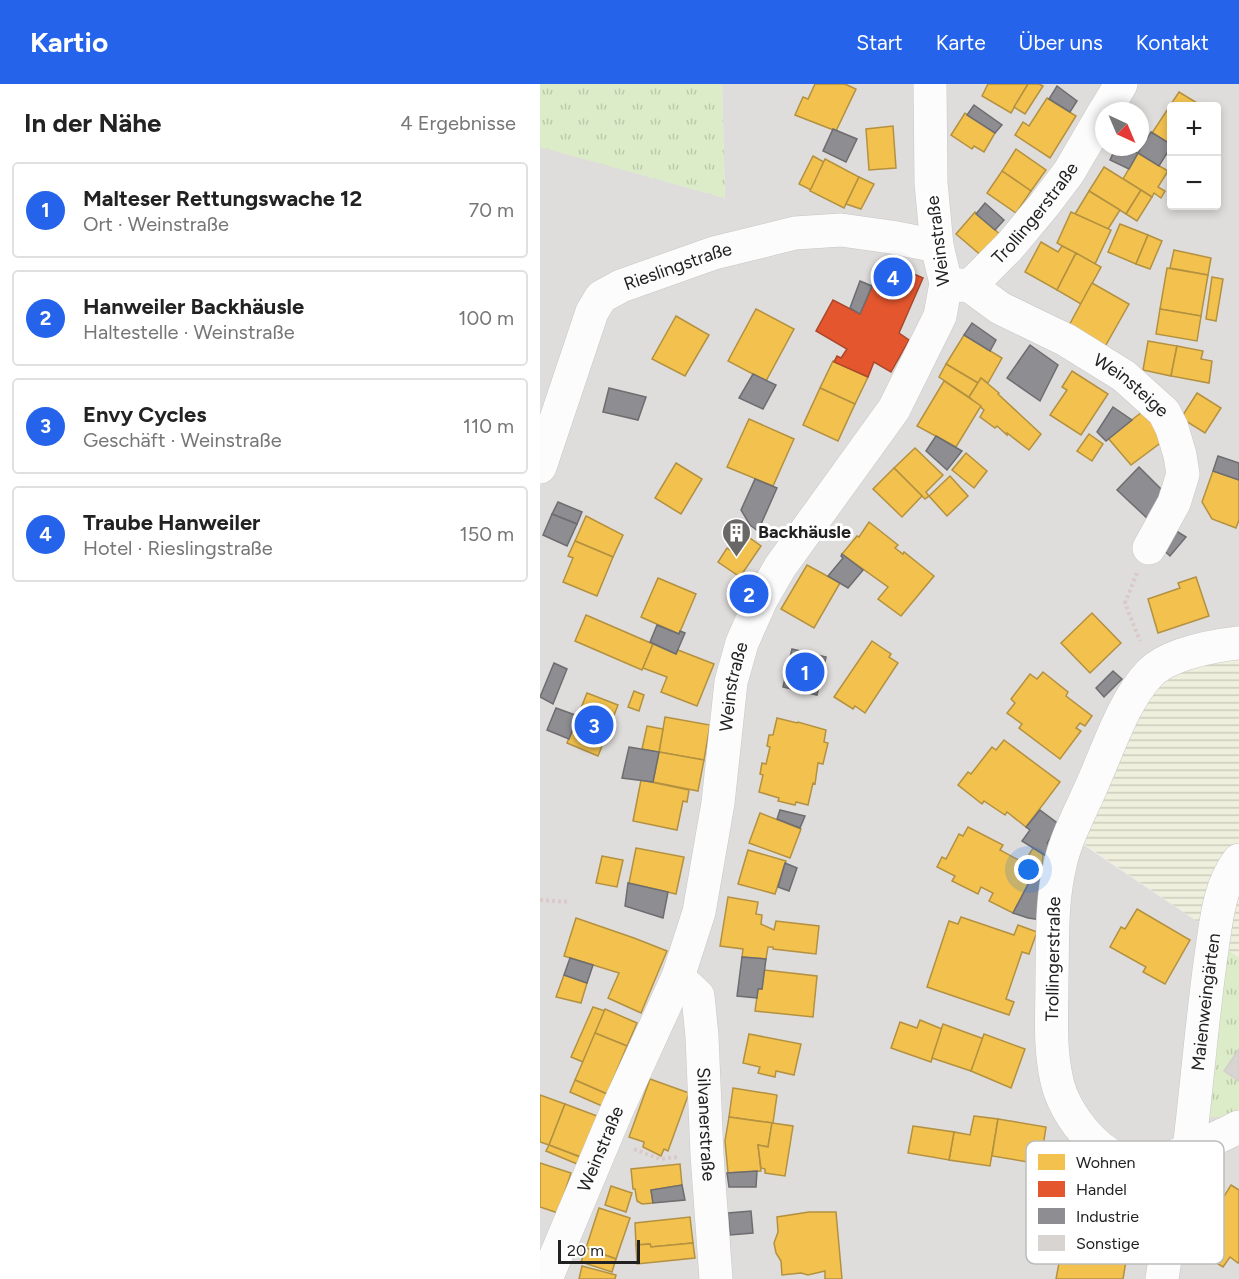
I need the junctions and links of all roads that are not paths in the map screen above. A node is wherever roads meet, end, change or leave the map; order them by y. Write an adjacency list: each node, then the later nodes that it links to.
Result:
1 (930, 84): 5 (street, Weinstraße)
2 (1121, 84): 3 (street, Trollingerstraße)
3 (1110, 102)
4 (1095, 127): 6 (street, Trollingerstraße)
5 (937, 246): 6 (street, Weinstraße); 7 (street, Rieslingstraße)
6 (958, 285): 8 (street, Weinsteige); 11 (street, Weinstraße)
7 (540, 467)
8 (1149, 548)
9 (1239, 643): 12 (street, Trollingerstraße)
10 (1239, 860): 13 (street, Maienweingärten)
11 (678, 976): 15 (street, Weinstraße); 16 (street, Silvanerstraße)
12 (1092, 1141)
13 (1221, 1141)
14 (1164, 1264): 17 (street)
15 (546, 1279)
16 (716, 1279)
17 (1162, 1279)

